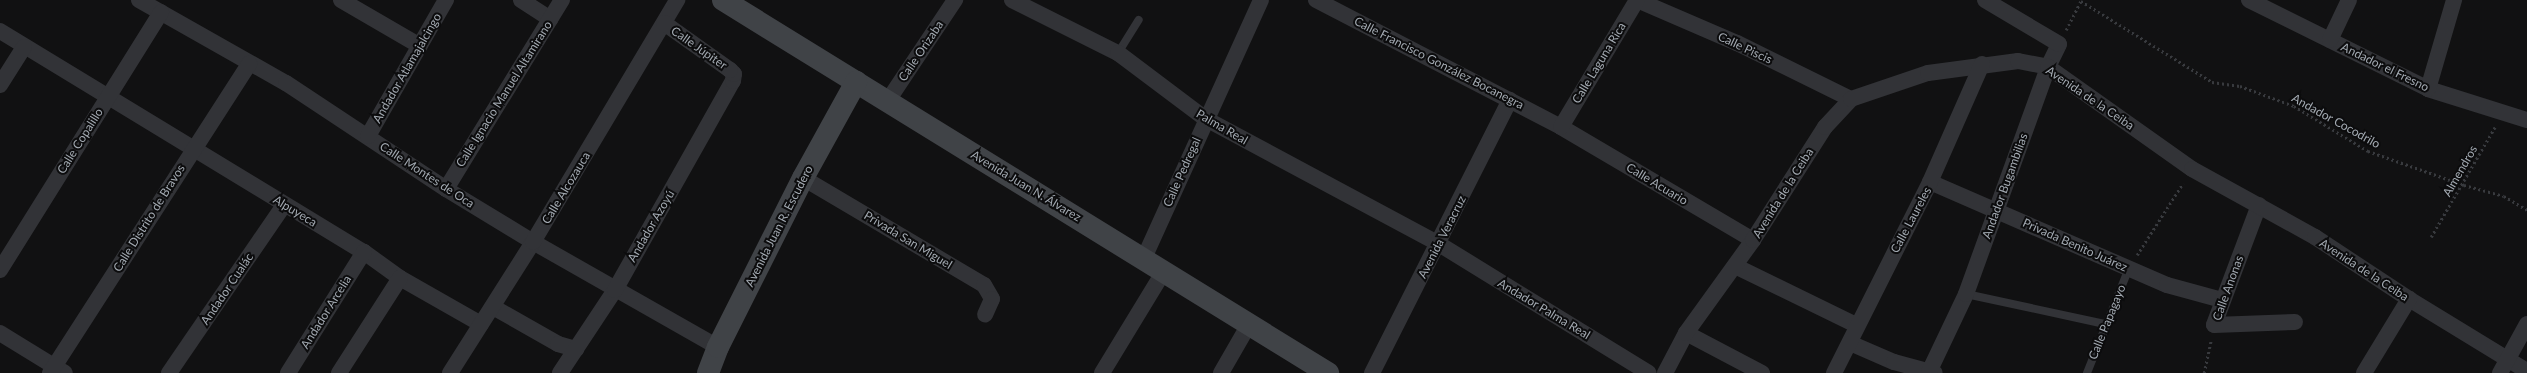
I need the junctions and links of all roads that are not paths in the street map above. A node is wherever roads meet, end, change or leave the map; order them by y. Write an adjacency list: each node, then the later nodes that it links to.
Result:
1 (139, 0): 17 (street, Calle Montes de Oca)
2 (341, 0): 23 (street)
3 (446, 0): 23 (street, Andador Atlamajalcingo)
4 (521, 0): 18 (street)
5 (562, 0): 18 (street, Calle Ignacio Manuel Altamirano)
6 (677, 0): 20 (street, Calle Alcozauca)
7 (723, 0): 30 (main road, Avenida Juan N. Álvarez)
8 (954, 0): 36 (street, Calle Orizaba)
9 (1012, 0): 25 (street, Palma Real)
10 (1261, 0): 38 (street, Calle Pedregal)
11 (1316, 0): 35 (street, Calle Francisco González Bocanegra)
12 (1637, 0): 34 (street, Calle Piscis); 39 (street, Calle Laguna Rica)
13 (1985, 0): 28 (street, Andador Bugambilias)
14 (2249, 0): 22 (street, Andador el Fresno)
15 (2349, 0): 22 (street)
16 (2454, 0): 32 (street)
17 (161, 12): 26 (street, Calle Montes de Oca); 33 (street, Calle Copalillo)
18 (550, 19): 44 (street, Calle Ignacio Manuel Altamirano)
19 (1139, 20): 25 (lane)
20 (664, 23): 29 (street, Calle Júpiter); 49 (street, Calle Alcozauca)
21 (0, 31): 24 (street, Alpuyeca)
22 (2330, 40): 32 (street, Andador el Fresno)
23 (420, 46): 40 (street, Andador Atlamajalcingo)
24 (24, 47): 31 (street); 33 (street, Alpuyeca)
25 (1118, 53): 38 (street, Palma Real)
26 (249, 64): 40 (street, Calle Montes de Oca); 41 (street, Calle Distrito de Bravos)
27 (1982, 64): 28 (street, Avenida de la Ceiba); 34 (street, Avenida de la Ceiba); 43 (street, Calle Laureles)
28 (2048, 67): 46 (street, Avenida de la Ceiba); 47 (street, Andador Bugambilias)
29 (734, 74): 58 (street, Andador Azoyú)
30 (856, 82): 36 (main road, Avenida Juan N. Álvarez); 42 (main road, Avenida Juan R. Escudero)
31 (0, 85)
32 (2428, 89): 37 (street, Andador el Fresno)
33 (107, 98): 41 (street, Alpuyeca); 55 (street, Calle Copalillo)
34 (1851, 99): 48 (street, Avenida de la Ceiba)
35 (1510, 100): 39 (street, Calle Francisco González Bocanegra); 50 (street, Avenida Veracruz)
36 (887, 102): 52 (main road, Avenida Juan N. Álvarez)
37 (2526, 117)
38 (1206, 119): 50 (street, Palma Real); 52 (street, Calle Pedregal)
39 (1561, 127): 48 (street, Calle Acuario)
40 (368, 136): 44 (street, Calle Montes de Oca)
41 (193, 148): 45 (street, Alpuyeca); 76 (street, Calle Distrito de Bravos)
42 (803, 178): 63 (street, Privada San Miguel); 73 (main road, Avenida Juan R. Escudero)
43 (1930, 182): 47 (street, Privada Benito Juárez); 68 (street, Calle Laureles)
44 (446, 189): 49 (street, Calle Montes de Oca)
45 (284, 205): 51 (street, Alpuyeca); 79 (street, Andador Cualác)
46 (2258, 205): 60 (street, Avenida de la Ceiba); 61 (street, Calle Anonas)
47 (1997, 210): 54 (street, Privada Benito Juárez); 59 (street, Andador Bugambilias)
48 (1753, 240): 53 (street, Avenida de la Ceiba)
49 (533, 242): 58 (street, Calle Montes de Oca); 62 (street, Calle Alcozauca)
50 (1439, 244): 88 (street, Avenida Veracruz); 89 (street, Andador Palma Real)
51 (364, 252): 57 (street, Alpuyeca); 80 (street, Andador Arcelia)
52 (1144, 258): 56 (main road, Avenida Juan N. Álvarez)
53 (1735, 266): 68 (street); 71 (street, Avenida de la Ceiba)
54 (2129, 268): 61 (street, Privada Benito Juárez); 66 (lane, Calle Papagayo)
55 (0, 270)
56 (1164, 271): 69 (main road, Avenida Juan N. Álvarez); 85 (street)
57 (400, 278): 65 (street, Alpuyeca); 81 (street)
58 (615, 290): 73 (street, Calle Montes de Oca); 74 (street, Andador Azoyú)
59 (1966, 294): 66 (lane); 78 (street, Andador Bugambilias)
60 (2409, 299): 75 (street, Avenida de la Ceiba); 94 (street)
61 (2222, 300): 64 (street, Calle Anonas)
62 (493, 307): 65 (street, Calle Alcozauca); 74 (street)
63 (986, 315)
64 (2295, 322)
65 (481, 324): 82 (street, Calle Alcozauca)
66 (2106, 324): 93 (lane, Calle Papagayo)
67 (2527, 324): 75 (street)
68 (1856, 325): 72 (street, Calle Laureles)
69 (1248, 326): 86 (street); 87 (main road, Avenida Juan N. Álvarez)
70 (0, 333): 76 (street)
71 (1686, 333): 90 (street, Avenida de la Ceiba); 91 (street)
72 (1850, 343): 78 (street); 92 (street, Calle Laureles)
73 (718, 347): 84 (main road, Avenida Juan R. Escudero)
74 (576, 348): 83 (street, Andador Azoyú)
75 (2508, 358): 77 (street, Avenida de la Ceiba); 95 (street)
76 (57, 371)
77 (2527, 371)
78 (1932, 372)
79 (169, 373)
80 (288, 373)
81 (339, 373)
82 (450, 373)
83 (560, 373)
84 (708, 373)
85 (1102, 373)
86 (1221, 373)
87 (1328, 373)
88 (1372, 373)
89 (1649, 373)
90 (1665, 373)
91 (1762, 373)
92 (1834, 373)
93 (2088, 373)
94 (2364, 373)
95 (2500, 373)

